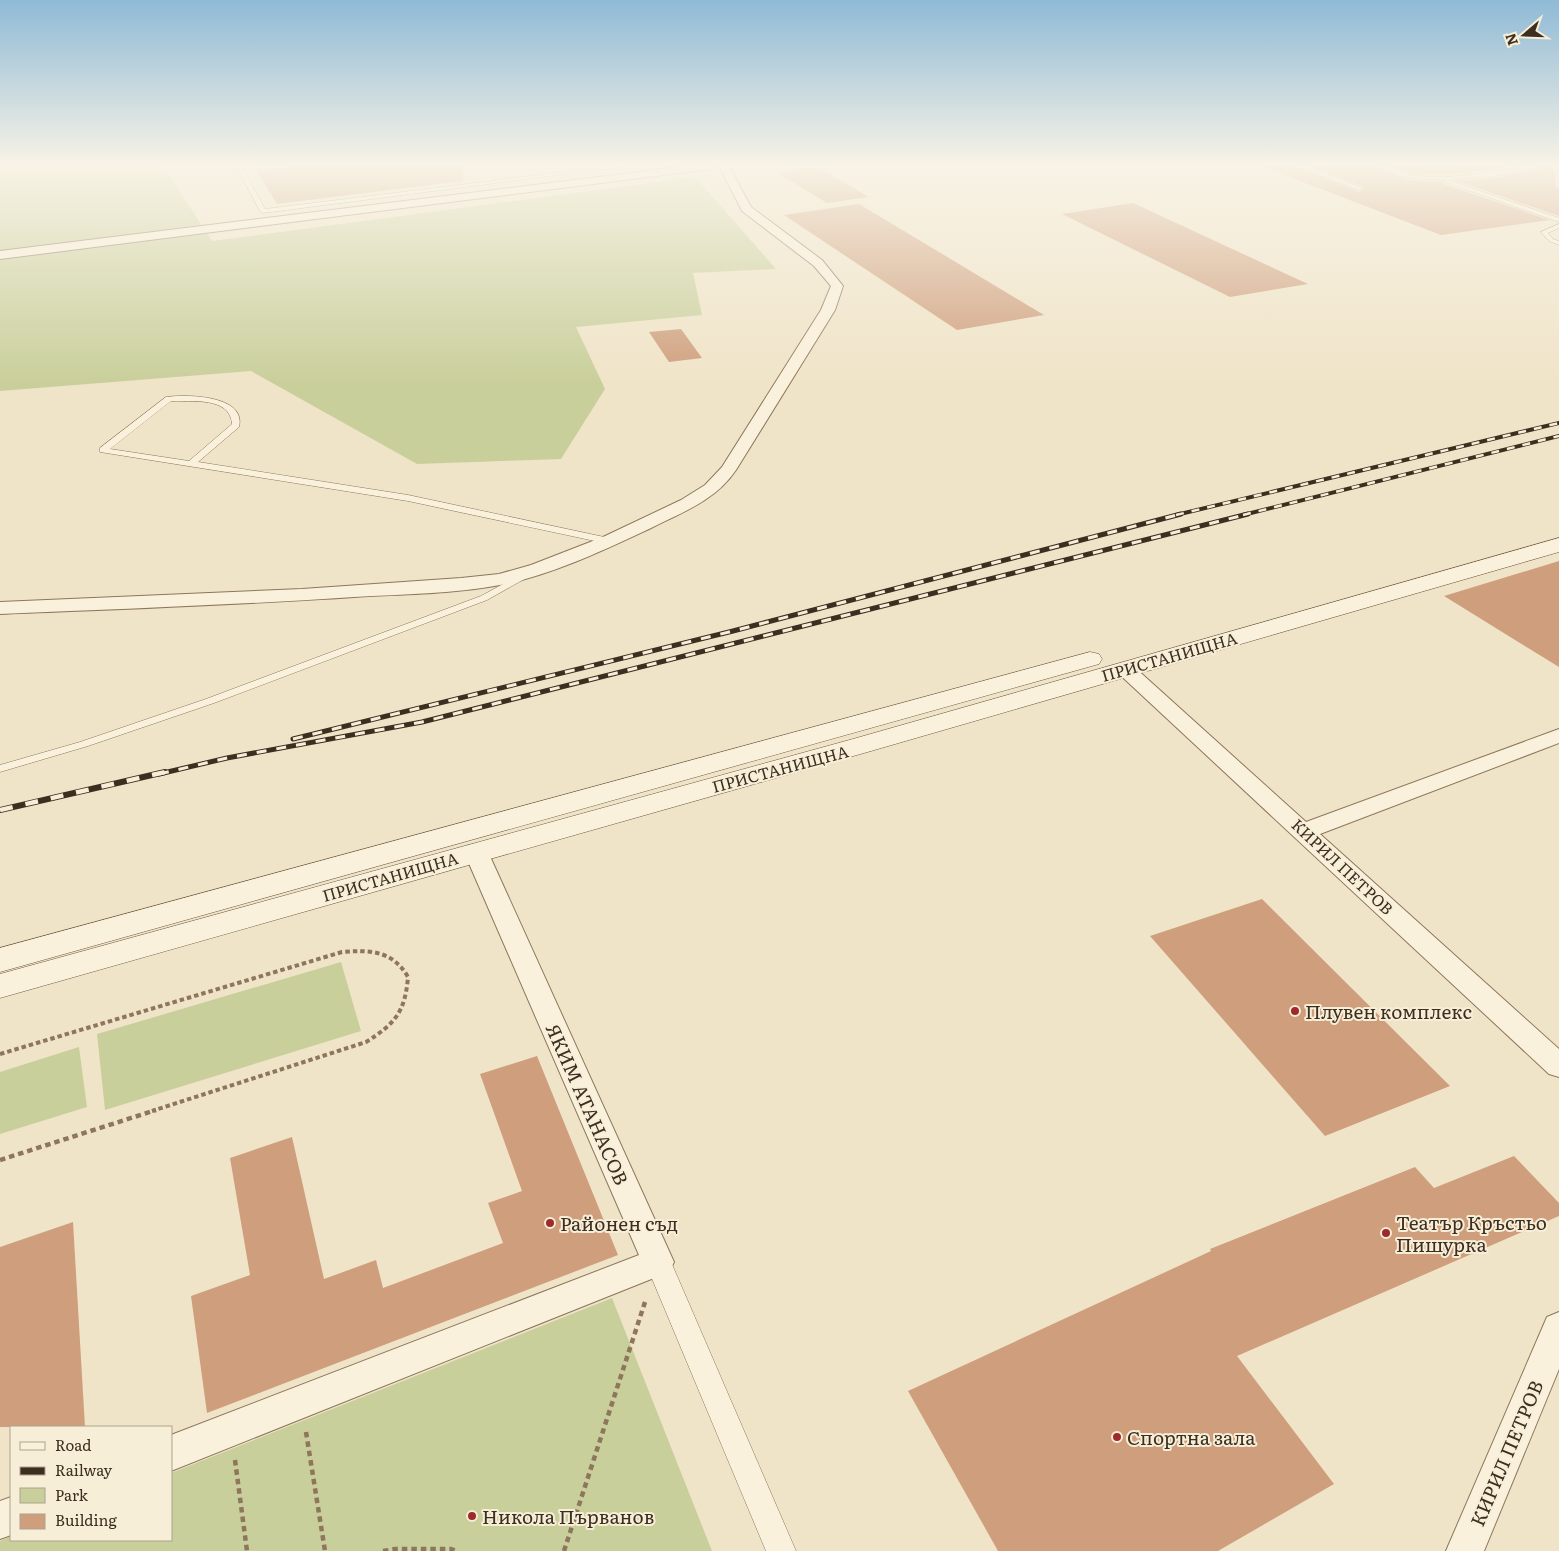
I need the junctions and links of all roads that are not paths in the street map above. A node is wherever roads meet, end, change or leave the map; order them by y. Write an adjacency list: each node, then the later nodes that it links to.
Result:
1 (133, 238): 3 (street)
2 (785, 238): 6 (street)
3 (0, 255)
4 (191, 464): 4 (lane); 6 (lane)
5 (1559, 530): 15 (main road, ПРИСТАНИЩНА)
6 (609, 541): 8 (street)
7 (1559, 545): 10 (main road, ПРИСТАНИЩНА)
8 (537, 569): 9 (street); 12 (lane)
9 (0, 608)
10 (1125, 669): 13 (street, КИРИЛ ПЕТРОВ); 14 (main road, ПРИСТАНИЩНА)
11 (1559, 736): 13 (street)
12 (0, 770)
13 (1304, 831): 17 (street, КИРИЛ ПЕТРОВ)
14 (476, 852): 16 (main road, ПРИСТАНИЩНА); 18 (street, ЯКИМ АТАНАСОВ)
15 (0, 960)
16 (0, 986)
17 (1559, 1066)
18 (658, 1262): 20 (street); 21 (street, ЯКИМ АТАНАСОВ)
19 (1559, 1328): 22 (street, КИРИЛ ПЕТРОВ)
20 (172, 1453)
21 (781, 1551)
22 (1465, 1551)

